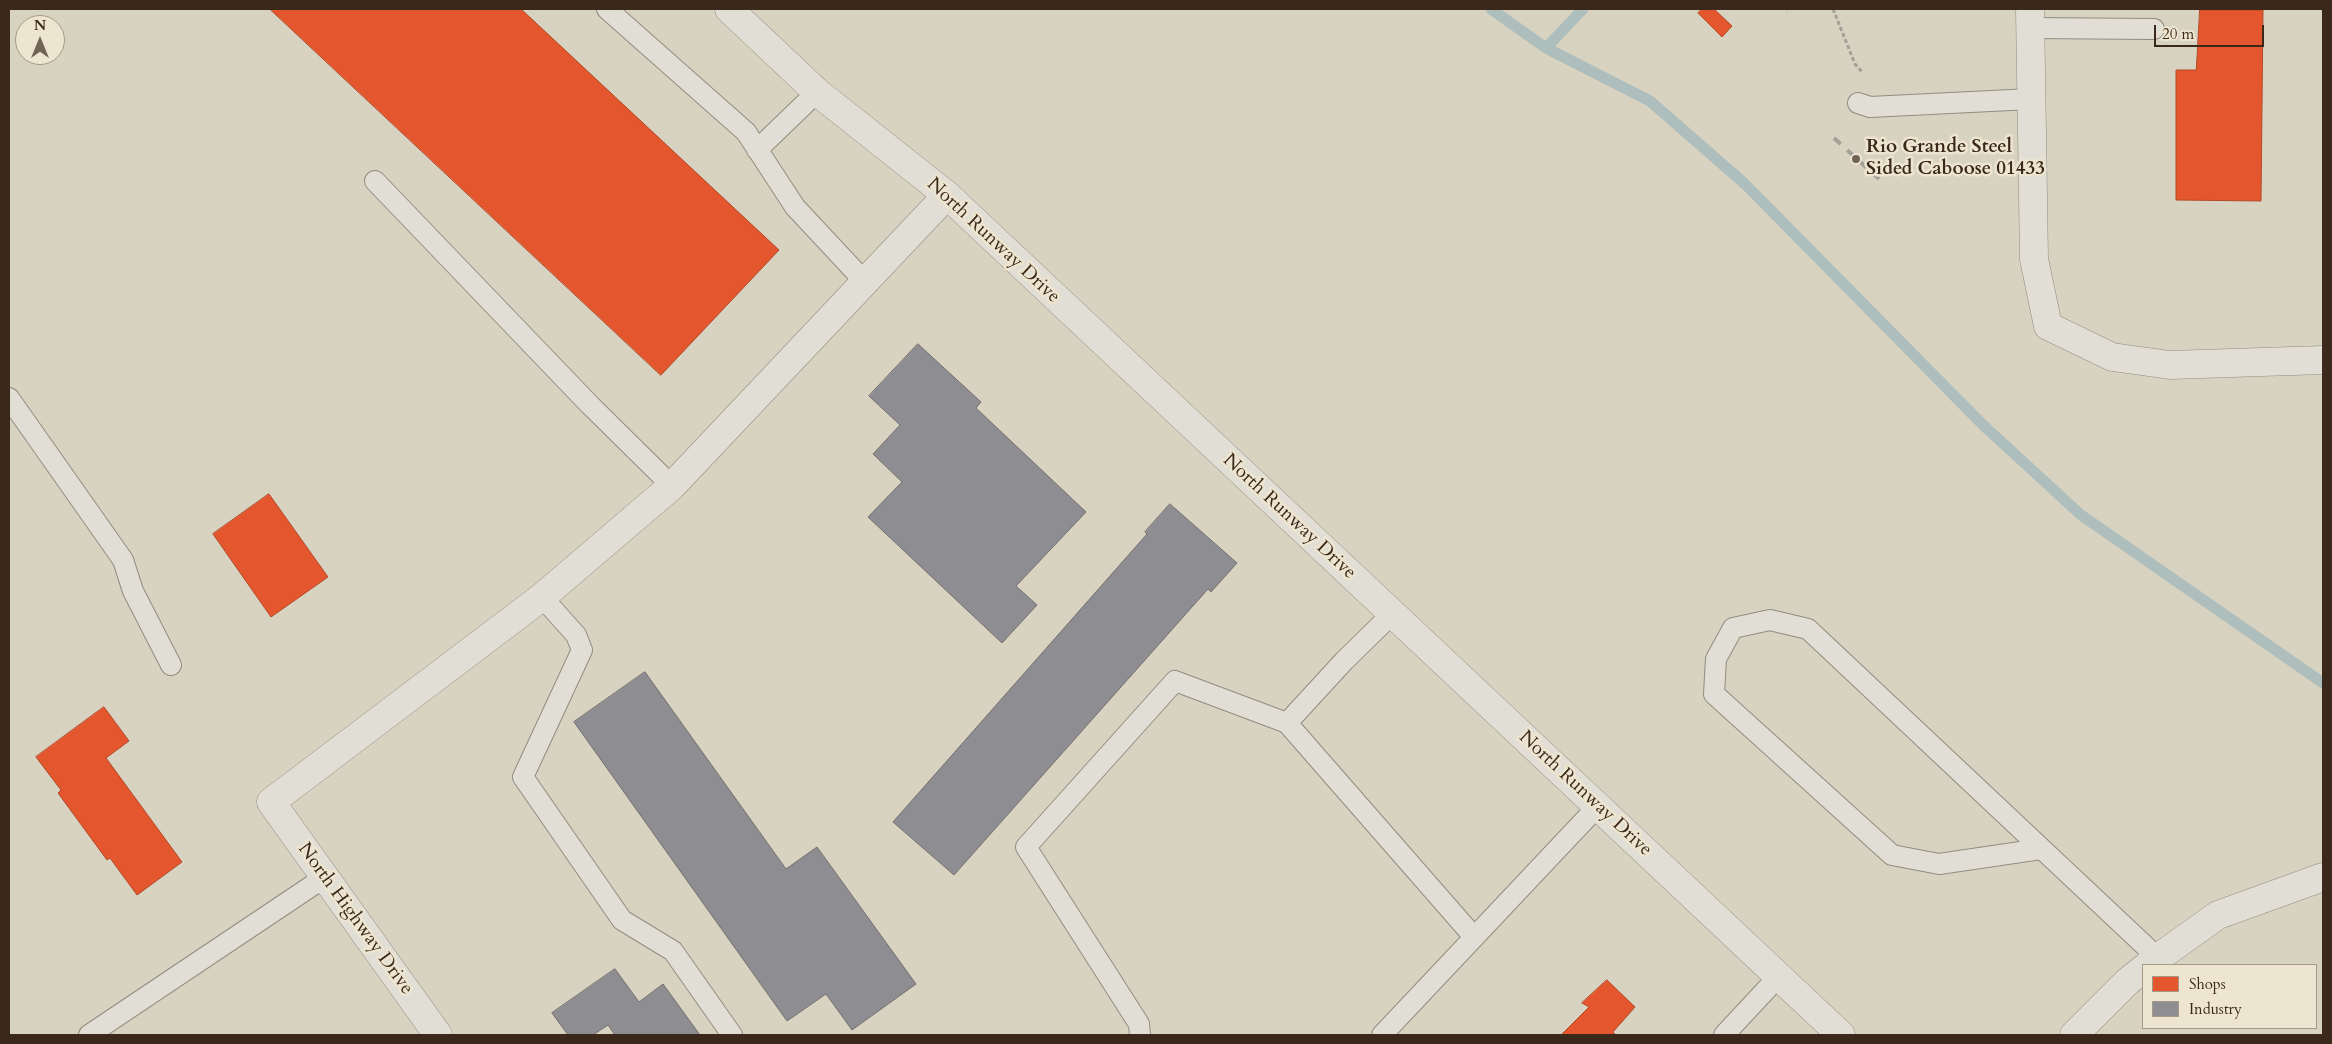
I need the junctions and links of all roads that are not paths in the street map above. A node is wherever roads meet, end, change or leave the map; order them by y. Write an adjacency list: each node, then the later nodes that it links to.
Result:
1 (607, 9): 8 (lane)
2 (729, 9): 5 (street, North Runway Drive)
3 (2030, 18): 4 (lane); 6 (street)
4 (2154, 29)
5 (818, 92): 8 (lane); 10 (street, North Runway Drive)
6 (2031, 98): 7 (lane); 12 (street)
7 (1858, 103)
8 (757, 150): 11 (lane)
9 (375, 181): 14 (lane)
10 (947, 195): 11 (street); 16 (street, North Runway Drive)
11 (865, 282): 14 (street)
12 (2323, 360)
13 (9, 398): 17 (lane)
14 (672, 486): 15 (street)
15 (542, 597): 22 (street, North Highway Drive); 29 (lane)
16 (1392, 614): 18 (lane); 19 (street, North Runway Drive)
17 (171, 665)
18 (1287, 723): 23 (lane); 30 (lane)
19 (1598, 806): 23 (lane); 26 (street, North Runway Drive)
20 (2041, 848): 20 (lane); 24 (lane)
21 (2323, 876): 24 (street)
22 (325, 877): 27 (lane); 28 (street, North Highway Drive)
23 (1474, 937): 31 (lane)
24 (2150, 964)
25 (2142, 970): 34 (street)
26 (1779, 976): 32 (lane); 33 (street, North Runway Drive)
27 (89, 1035)
28 (438, 1035)
29 (732, 1035)
30 (1140, 1035)
31 (1382, 1035)
32 (1724, 1035)
33 (1841, 1035)
34 (2074, 1035)

